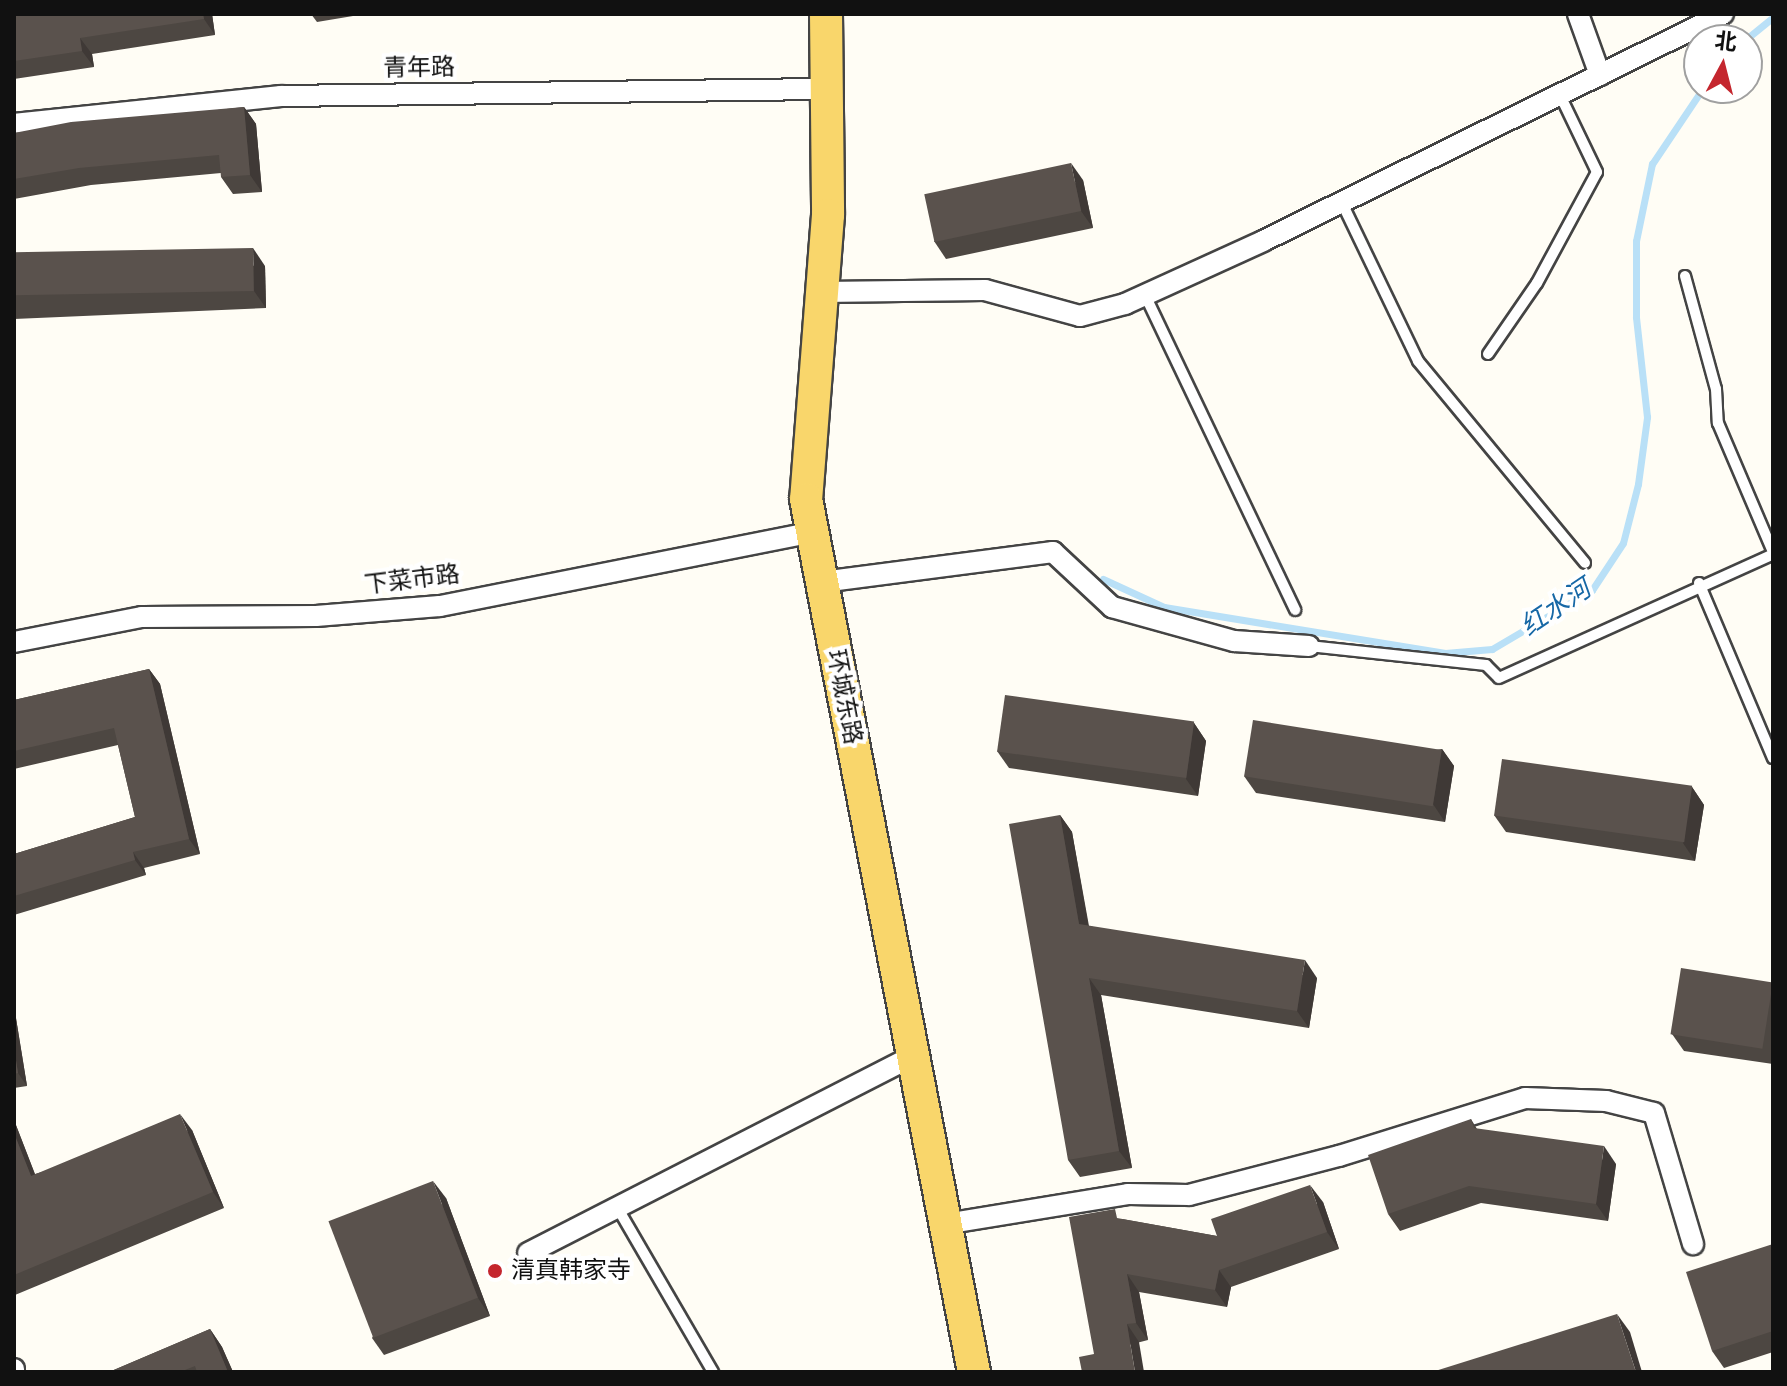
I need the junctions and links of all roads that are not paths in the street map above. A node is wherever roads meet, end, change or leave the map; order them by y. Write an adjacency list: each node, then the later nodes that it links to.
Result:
1 (826, 14): 5 (main road, 环城东路)
2 (1578, 14): 4 (street)
3 (1723, 14): 4 (street)
4 (1600, 75): 6 (street)
5 (826, 89): 7 (street, 青年路); 10 (main road, 环城东路)
6 (1560, 95): 8 (street); 12 (lane)
7 (14, 124)
8 (1342, 203): 11 (street); 15 (lane)
9 (1685, 276): 14 (lane)
10 (822, 292): 11 (street); 13 (main road, 环城东路)
11 (1145, 295): 18 (lane)
12 (1488, 354)
13 (813, 532): 16 (main road, 环城东路); 19 (street, 下菜市路)
14 (1773, 553): 17 (lane)
15 (1585, 563)
16 (822, 582): 20 (street); 22 (main road, 环城东路)
17 (1699, 583): 20 (lane); 21 (lane)
18 (1295, 610)
19 (14, 642)
20 (1309, 646)
21 (1773, 758)
22 (913, 1056): 23 (street); 24 (main road, 环城东路)
23 (617, 1207): 26 (street); 27 (lane)
24 (945, 1224): 25 (street); 28 (main road, 环城东路)
25 (1693, 1244)
26 (528, 1253)
27 (713, 1372)
28 (974, 1372)

